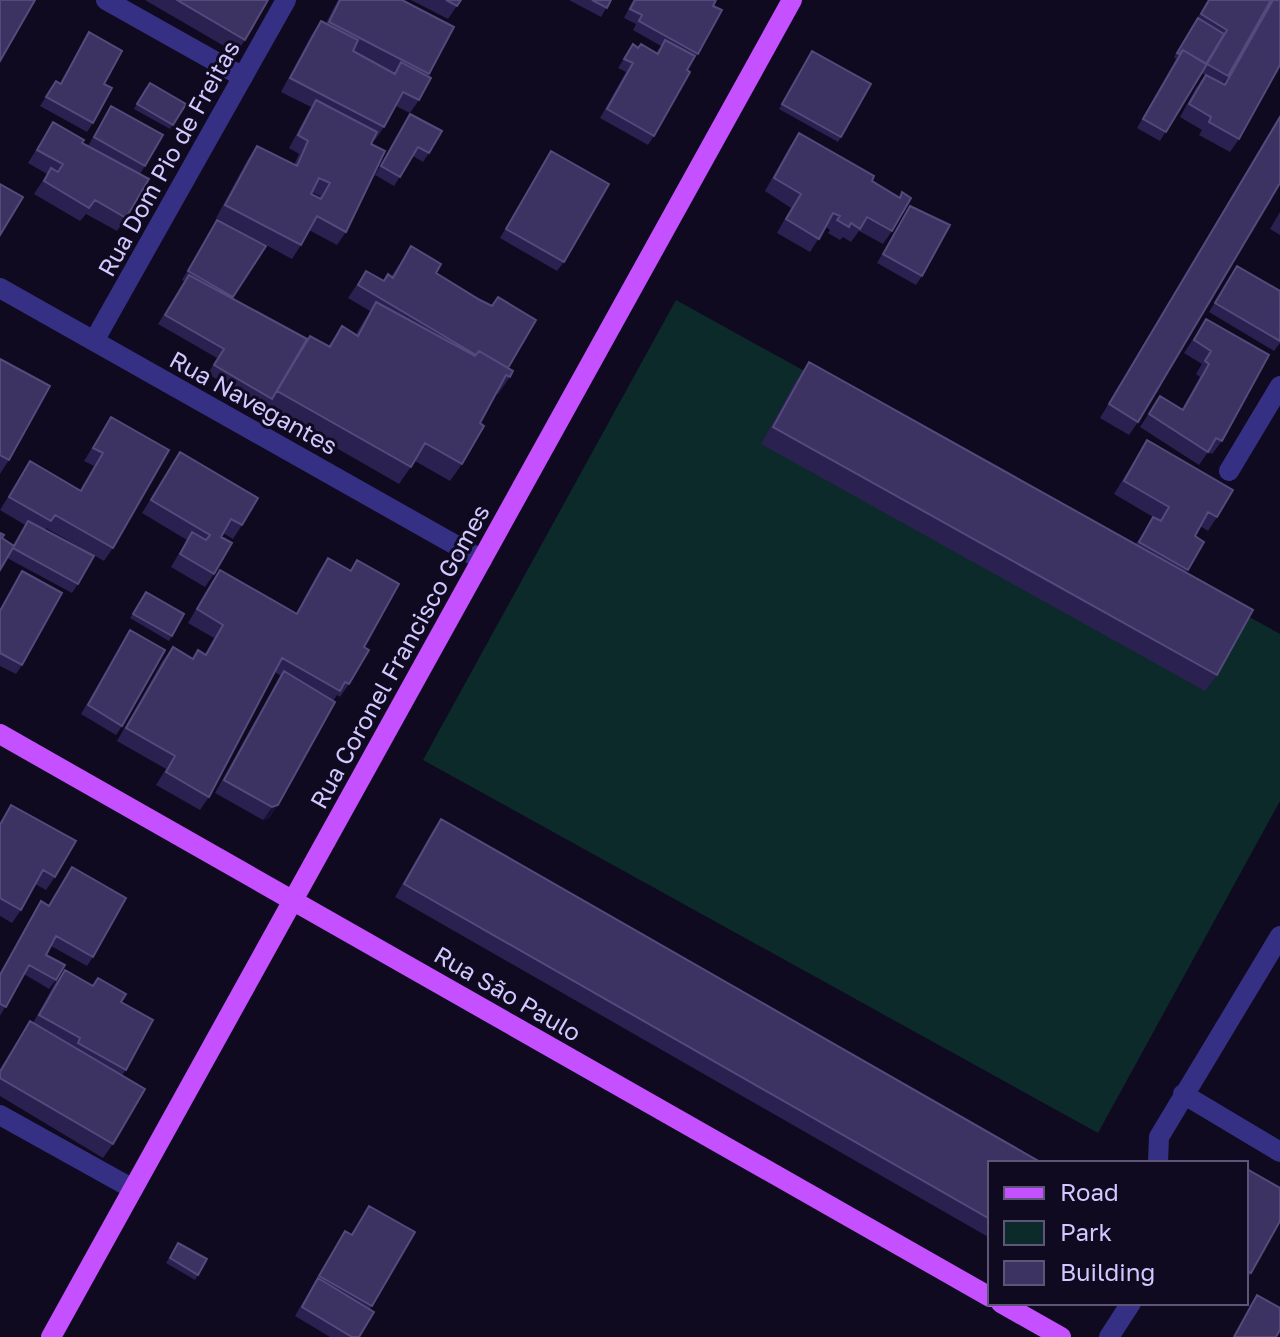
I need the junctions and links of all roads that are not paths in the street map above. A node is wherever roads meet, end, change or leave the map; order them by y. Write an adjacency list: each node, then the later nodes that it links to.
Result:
1 (106, 0): 4 (street)
2 (286, 0): 4 (street, Rua Dom Pio de Freitas)
3 (792, 0): 9 (main road, Rua Coronel Francisco Gomes)
4 (243, 77): 6 (street, Rua Dom Pio de Freitas)
5 (0, 288): 6 (street, Rua Navegantes)
6 (94, 341): 9 (street, Rua Navegantes)
7 (1280, 386): 8 (street)
8 (1229, 471)
9 (482, 560): 11 (main road, Rua Coronel Francisco Gomes)
10 (0, 734): 11 (main road, Rua São Paulo)
11 (293, 901): 17 (main road, Rua Coronel Francisco Gomes); 18 (main road, Rua São Paulo)
12 (1280, 936): 13 (street)
13 (1183, 1094): 15 (street); 16 (street)
14 (0, 1115): 17 (street)
15 (1280, 1152)
16 (1158, 1161)
17 (133, 1189): 21 (main road, Rua Coronel Francisco Gomes)
18 (988, 1296)
19 (1005, 1305): 22 (main road)
20 (1130, 1305): 23 (street)
21 (51, 1337)
22 (1061, 1337)
23 (1109, 1337)

